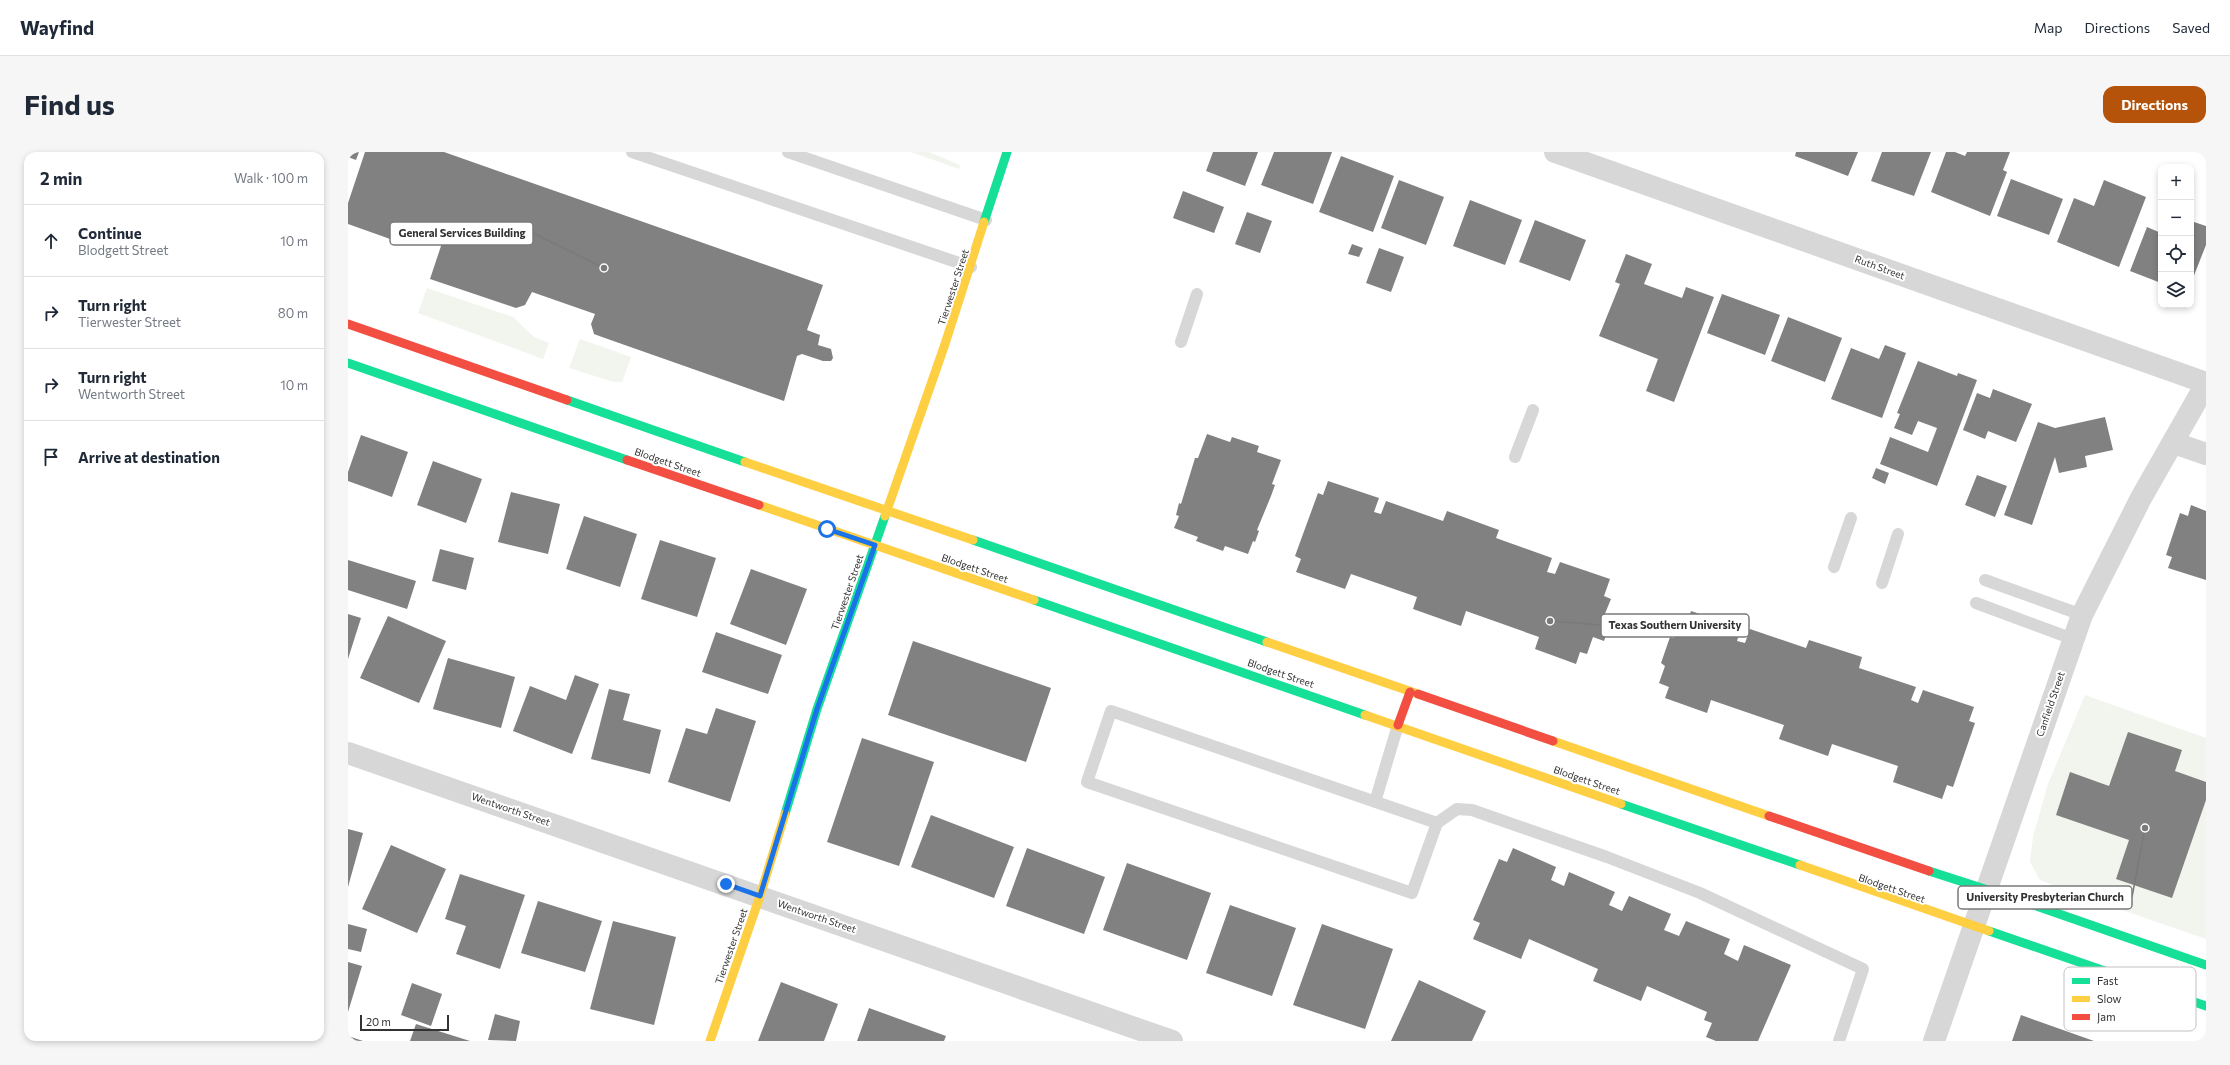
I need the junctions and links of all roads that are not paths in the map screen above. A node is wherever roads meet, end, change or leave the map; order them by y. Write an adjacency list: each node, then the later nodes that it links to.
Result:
1 (632, 152): 6 (lane)
2 (788, 152): 5 (lane)
3 (1008, 152): 5 (main road, Tierwester Street)
4 (1555, 152): 11 (street, Ruth Street)
5 (986, 220): 6 (main road, Tierwester Street)
6 (971, 267): 16 (main road, Tierwester Street)
7 (1197, 294): 9 (lane)
8 (348, 324): 16 (main road)
9 (1181, 342)
10 (348, 363): 19 (main road, Blodgett Street)
11 (2206, 383): 13 (street, Canfield Street)
12 (1533, 410): 15 (lane)
13 (2174, 443): 14 (street); 24 (street, Canfield Street)
14 (2206, 454)
15 (1515, 457)
16 (886, 510): 19 (main road, Tierwester Street); 26 (main road)
17 (1850, 518): 20 (lane)
18 (1898, 534): 22 (lane)
19 (875, 545): 27 (main road, Blodgett Street); 32 (main road, Tierwester Street)
20 (1834, 567)
21 (1985, 580): 24 (lane)
22 (1882, 583)
23 (1976, 603): 25 (lane)
24 (2082, 615): 25 (street, Canfield Street)
25 (2073, 639): 31 (street, Canfield Street)
26 (1410, 692): 27 (main road); 31 (main road)
27 (1398, 725): 29 (lane); 33 (main road, Blodgett Street)
28 (348, 753): 32 (street, Wentworth Street)
29 (1375, 802): 30 (lane); 30 (lane)
30 (1437, 823): 40 (lane)
31 (1986, 890): 33 (street, Canfield Street); 34 (main road)
32 (760, 896): 38 (main road, Tierwester Street); 39 (street, Wentworth Street)
33 (1973, 926): 35 (main road, Blodgett Street); 41 (street, Canfield Street)
34 (2206, 965)
35 (2092, 967)
36 (2196, 1003): 37 (main road, Blodgett Street)
37 (2206, 1006)
38 (710, 1041)
39 (1172, 1041)
40 (1839, 1041)
41 (1934, 1041)

